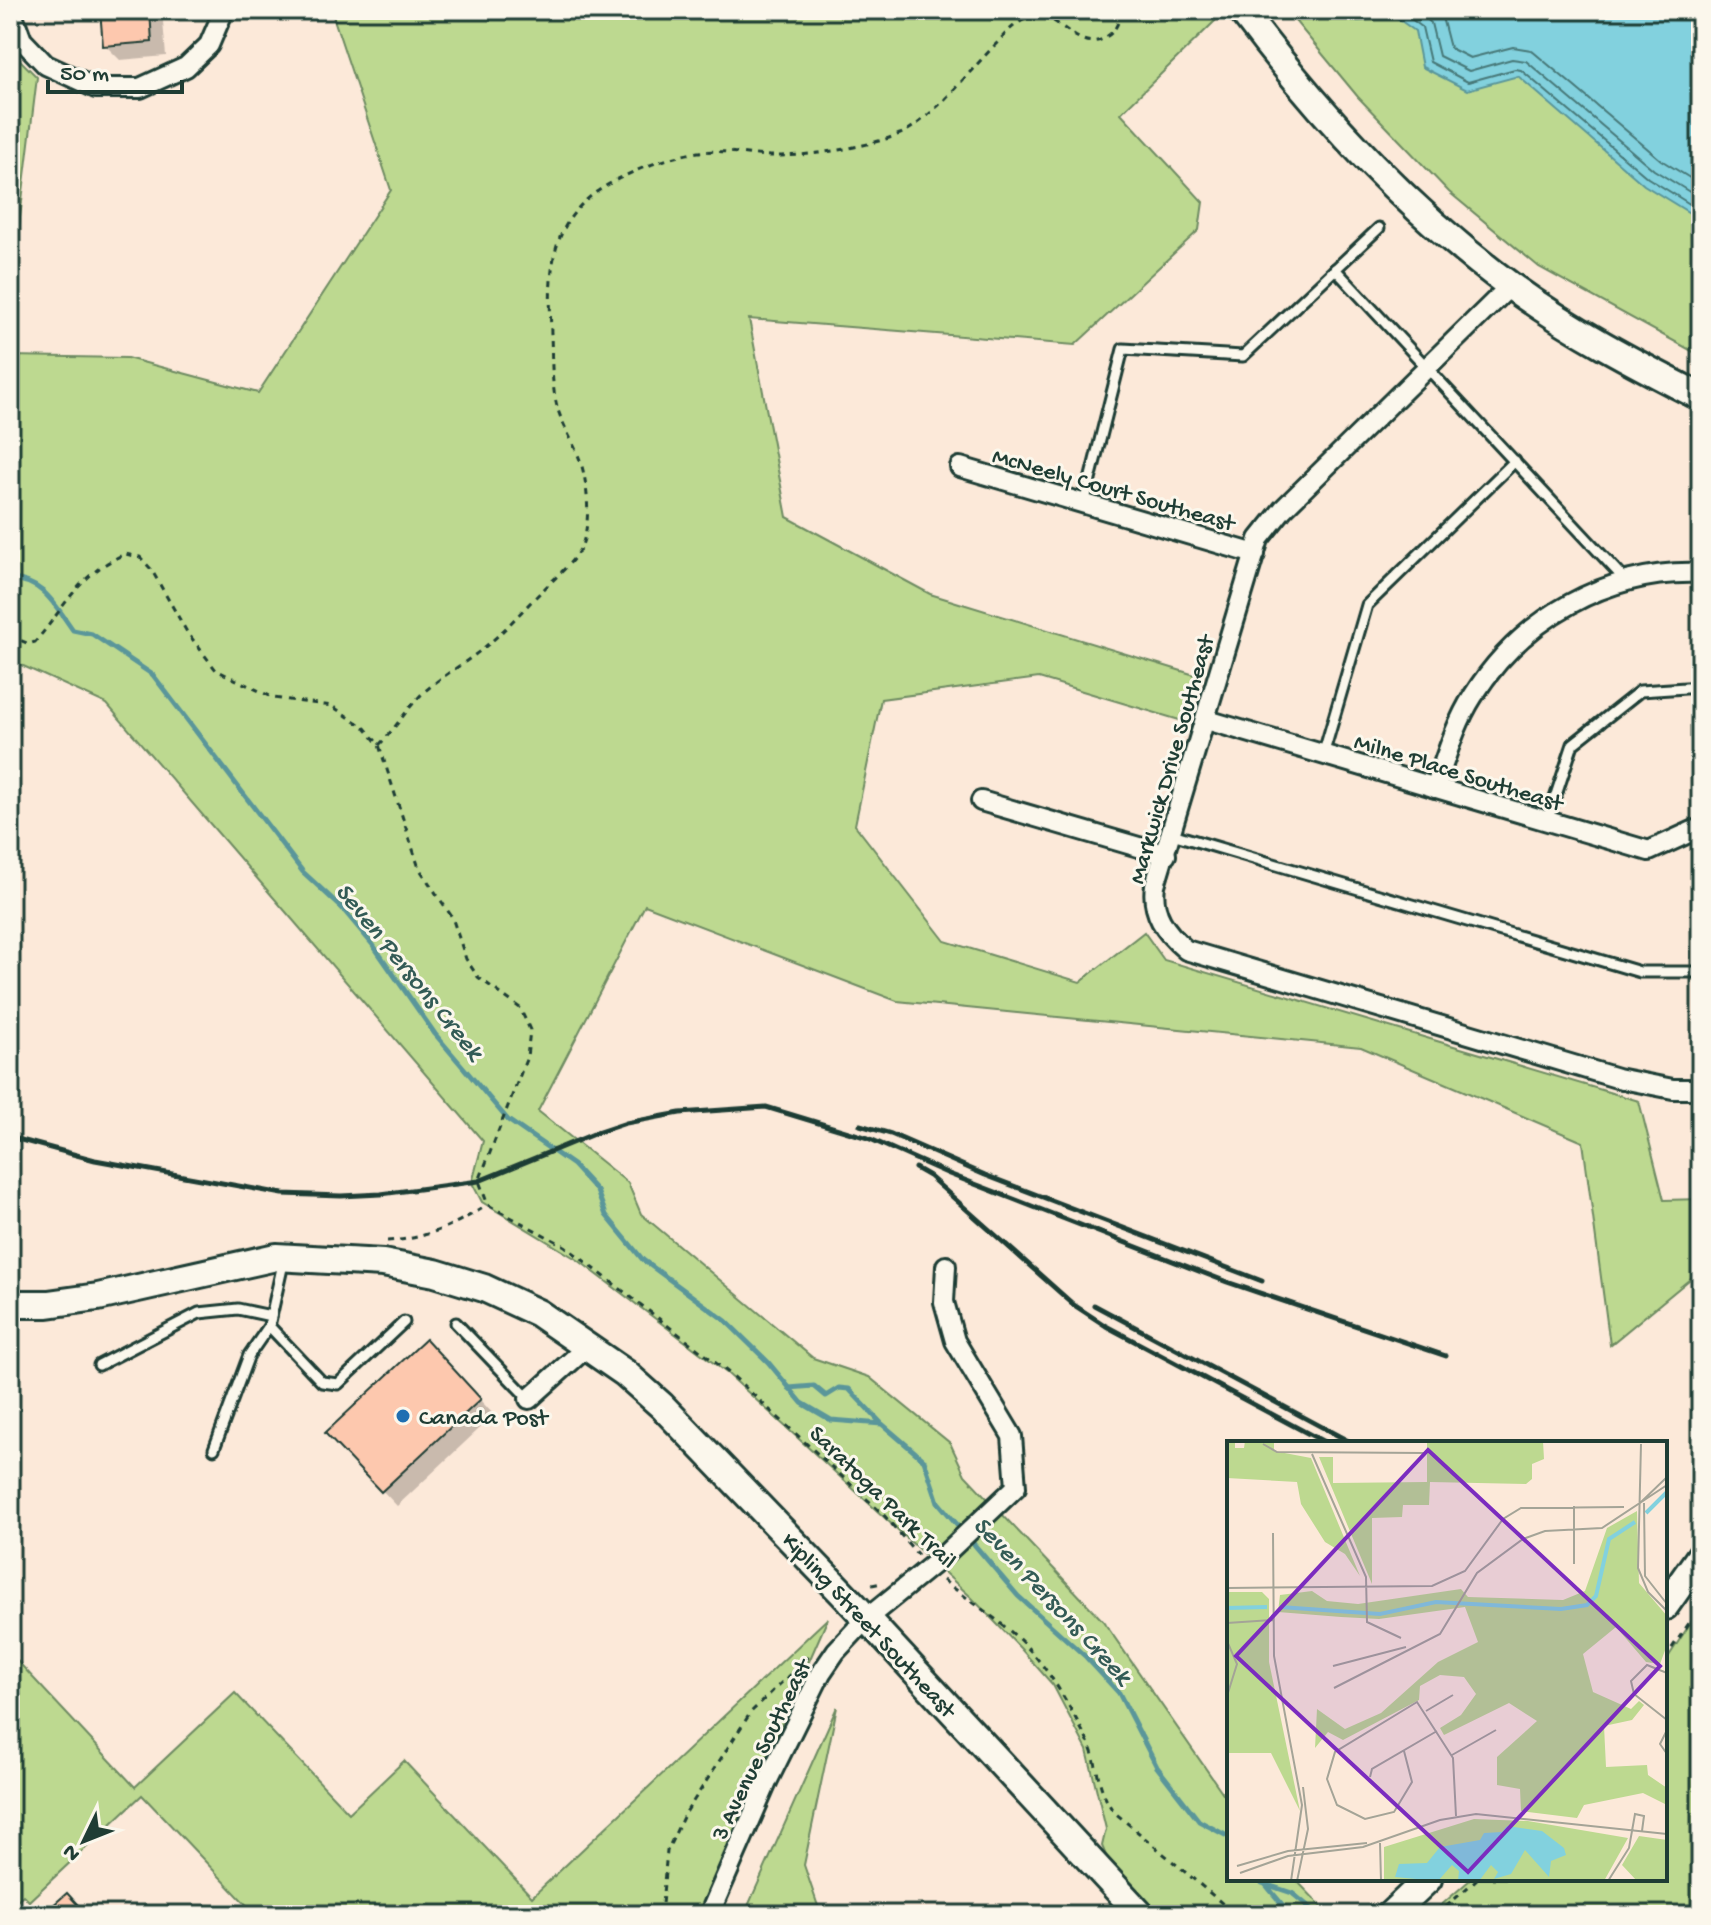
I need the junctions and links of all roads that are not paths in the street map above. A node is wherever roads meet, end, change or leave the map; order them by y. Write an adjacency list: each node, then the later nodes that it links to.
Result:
1 (11, 10): 2 (street)
2 (224, 10)
3 (1241, 10): 6 (street)
4 (1379, 228): 5 (lane)
5 (1335, 269): 7 (lane); 11 (lane)
6 (1510, 286): 7 (street, Markwick Drive Southeast); 8 (street)
7 (1426, 369): 9 (lane); 12 (street, Markwick Drive Southeast)
8 (1701, 397)
9 (1515, 461): 14 (lane); 17 (lane)
10 (960, 467): 11 (street, McNeely Court Southeast)
11 (1084, 504): 12 (street, McNeely Court Southeast)
12 (1255, 554): 16 (street, Markwick Drive Southeast)
13 (1701, 573): 14 (street)
14 (1626, 581): 18 (street)
15 (1701, 687): 20 (lane)
16 (1207, 720): 17 (street, Milne Place Southeast); 22 (street, Markwick Drive Southeast)
17 (1323, 755): 18 (street, Milne Place Southeast)
18 (1435, 788): 20 (street, Milne Place Southeast)
19 (981, 801): 23 (street)
20 (1547, 822): 21 (street, Milne Place Southeast)
21 (1695, 830)
22 (1172, 834): 23 (street, Markwick Drive Southeast); 24 (lane)
23 (1166, 855): 25 (street, Markwick Drive Southeast)
24 (1701, 972)
25 (1701, 1089)
26 (284, 1257): 28 (street, Kipling Street Southeast); 29 (lane); 32 (street, Kipling Street Southeast)
27 (946, 1266): 38 (street, 3 Avenue Southeast)
28 (10, 1304)
29 (270, 1321): 30 (lane); 33 (lane); 35 (lane)
30 (404, 1322)
31 (456, 1323): 34 (lane)
32 (588, 1346): 34 (street); 38 (street, Kipling Street Southeast)
33 (99, 1365)
34 (529, 1399)
35 (214, 1449)
36 (1701, 1555): 37 (street)
37 (1667, 1603)
38 (866, 1619): 41 (street, 3 Avenue Southeast); 42 (street, Kipling Street Southeast)
39 (1426, 1881): 40 (street)
40 (1395, 1913)
41 (709, 1915)
42 (1141, 1915)

